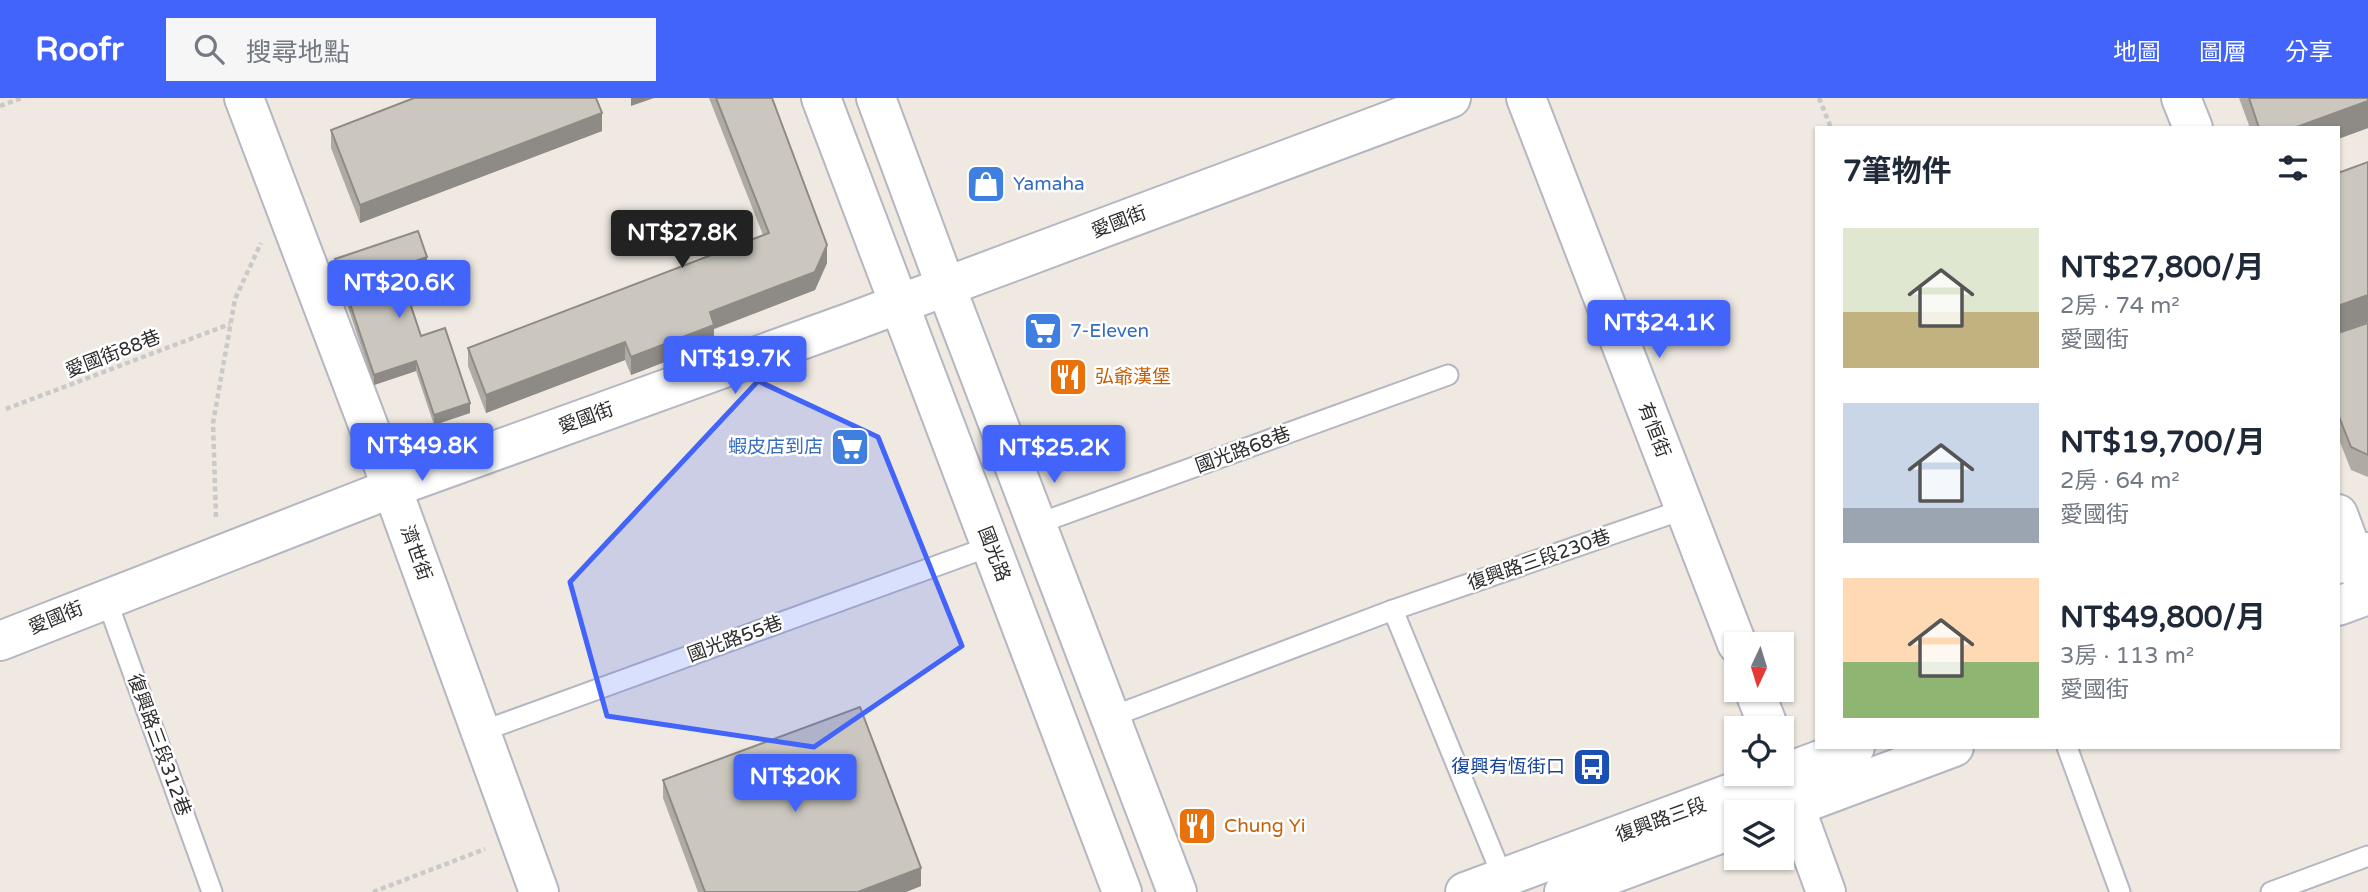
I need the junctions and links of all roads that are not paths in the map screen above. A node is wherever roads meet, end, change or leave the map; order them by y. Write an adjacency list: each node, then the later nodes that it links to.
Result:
1 (244, 98): 11 (street, 濟世街)
2 (821, 98): 9 (street, 國光路)
3 (876, 98): 8 (street)
4 (1451, 98): 8 (street, 愛國街)
5 (1526, 98): 12 (street, 有恒街)
6 (2181, 98): 7 (street)
7 (2192, 126)
8 (946, 287): 9 (street, 愛國街); 14 (street)
9 (898, 305): 11 (street, 愛國街); 15 (street, 國光路)
10 (1448, 375): 14 (lane, 國光路68巷)
11 (392, 488): 18 (street, 愛國街); 24 (street, 濟世街)
12 (1685, 509): 20 (lane, 復興路三段230巷); 21 (street, 有恒街)
13 (2340, 520): 16 (street)
14 (1037, 524): 23 (street)
15 (991, 545): 24 (lane, 國光路55巷); 34 (street, 國光路)
16 (2353, 558): 17 (street)
17 (2368, 594): 19 (street)
18 (106, 598): 22 (street, 愛國街); 32 (lane, 復興路三段312巷)
19 (2340, 605)
20 (1393, 610): 23 (lane, 復興路三段230巷); 31 (lane)
21 (1732, 632)
22 (0, 640)
23 (1111, 717): 35 (street)
24 (480, 732): 33 (street, 濟世街)
25 (1853, 749): 28 (street, 復興路三段)
26 (1946, 749): 28 (street, 復興路三段)
27 (2068, 749): 39 (lane)
28 (1786, 789): 31 (street, 復興路三段); 38 (street)
29 (1724, 832): 37 (street, 復興路三段)
30 (2368, 856): 40 (lane)
31 (1503, 878): 36 (street, 復興路三段)
32 (212, 892)
33 (539, 892)
34 (1122, 892)
35 (1177, 892)
36 (1465, 892)
37 (1563, 892)
38 (1826, 892)
39 (2120, 892)
40 (2271, 892)

